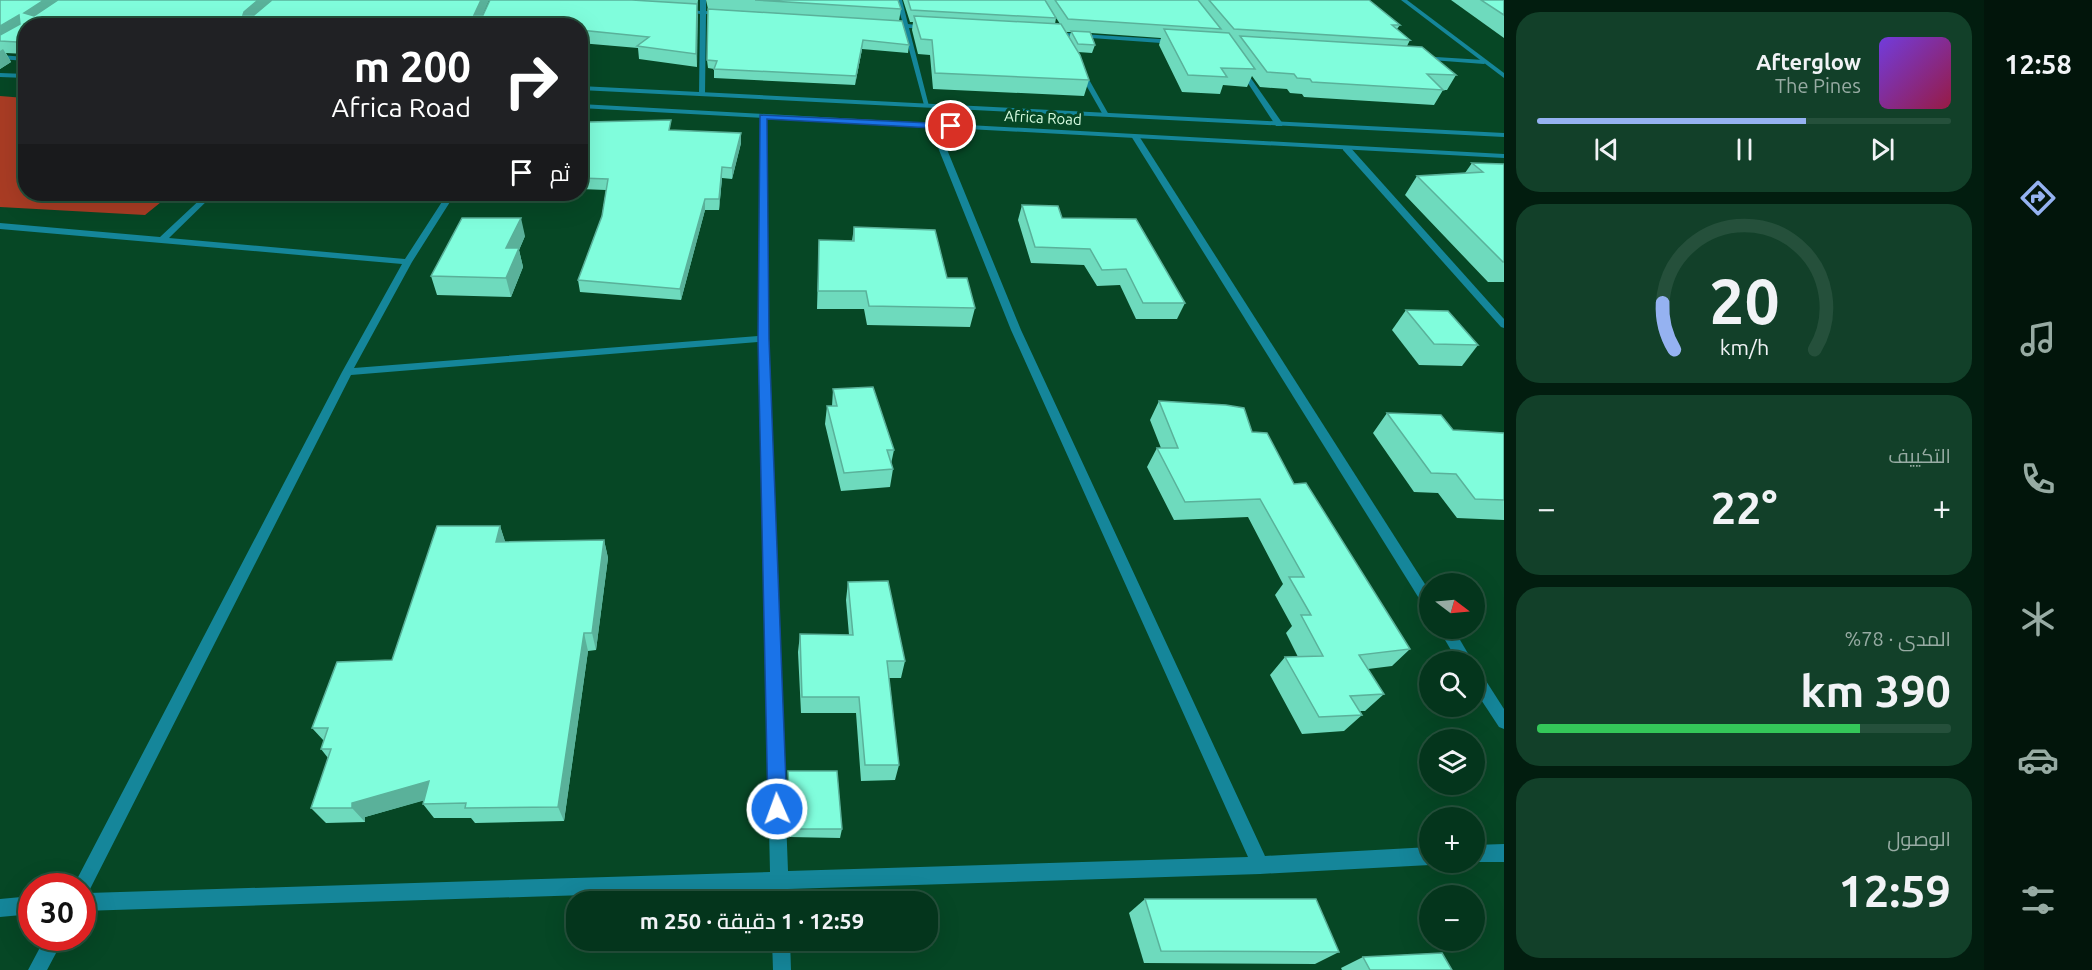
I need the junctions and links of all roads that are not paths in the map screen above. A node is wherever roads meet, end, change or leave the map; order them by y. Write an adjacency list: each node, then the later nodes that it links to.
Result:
1 (703, 0): 5 (street)
2 (900, 0): 8 (street)
3 (1404, 0): 18 (street)
4 (680, 11): 5 (street)
5 (702, 12): 6 (street); 25 (street)
6 (736, 15)
7 (884, 24): 8 (street)
8 (906, 26): 10 (street); 26 (street)
9 (1055, 26): 12 (street)
10 (942, 28)
11 (1047, 33): 12 (street)
12 (1059, 34): 13 (street); 14 (street)
13 (1179, 42)
14 (1065, 44)
15 (0, 57): 17 (street)
16 (1414, 57): 18 (street)
17 (18, 58)
18 (1484, 62): 23 (street)
19 (1077, 64): 28 (street)
20 (1239, 65): 30 (street)
21 (0, 75): 22 (street)
22 (18, 76)
23 (1504, 76)
24 (588, 88): 25 (street, Africa Road)
25 (702, 94): 26 (street, Africa Road)
26 (927, 105): 28 (street, Africa Road)
27 (588, 106): 29 (street, Africa Road)
28 (1106, 115): 30 (street, Africa Road)
29 (763, 116): 31 (street, Africa Road); 42 (street)
30 (1279, 124): 32 (street, Africa Road)
31 (933, 125): 33 (street, Africa Road); 50 (street)
32 (1504, 135)
33 (1135, 136): 34 (street, Africa Road); 44 (street)
34 (1346, 148): 35 (street, Africa Road); 41 (street)
35 (1504, 156)
36 (203, 201): 39 (street)
37 (447, 201): 40 (street)
38 (0, 226): 39 (street)
39 (162, 240): 40 (street)
40 (408, 262): 43 (street)
41 (1504, 325)
42 (763, 339): 43 (street); 52 (street)
43 (347, 372): 51 (street)
44 (1419, 587)
45 (1485, 692): 46 (street)
46 (1504, 722)
47 (1504, 853): 48 (street)
48 (1485, 854)
49 (1419, 857): 50 (street)
50 (1260, 865): 52 (street)
51 (89, 873)
52 (779, 880): 53 (street); 54 (street)
53 (780, 891)
54 (96, 902)
55 (18, 906): 56 (street)
56 (0, 908)
57 (48, 951): 59 (street)
58 (781, 951): 60 (street)
59 (37, 970)
60 (782, 970)

